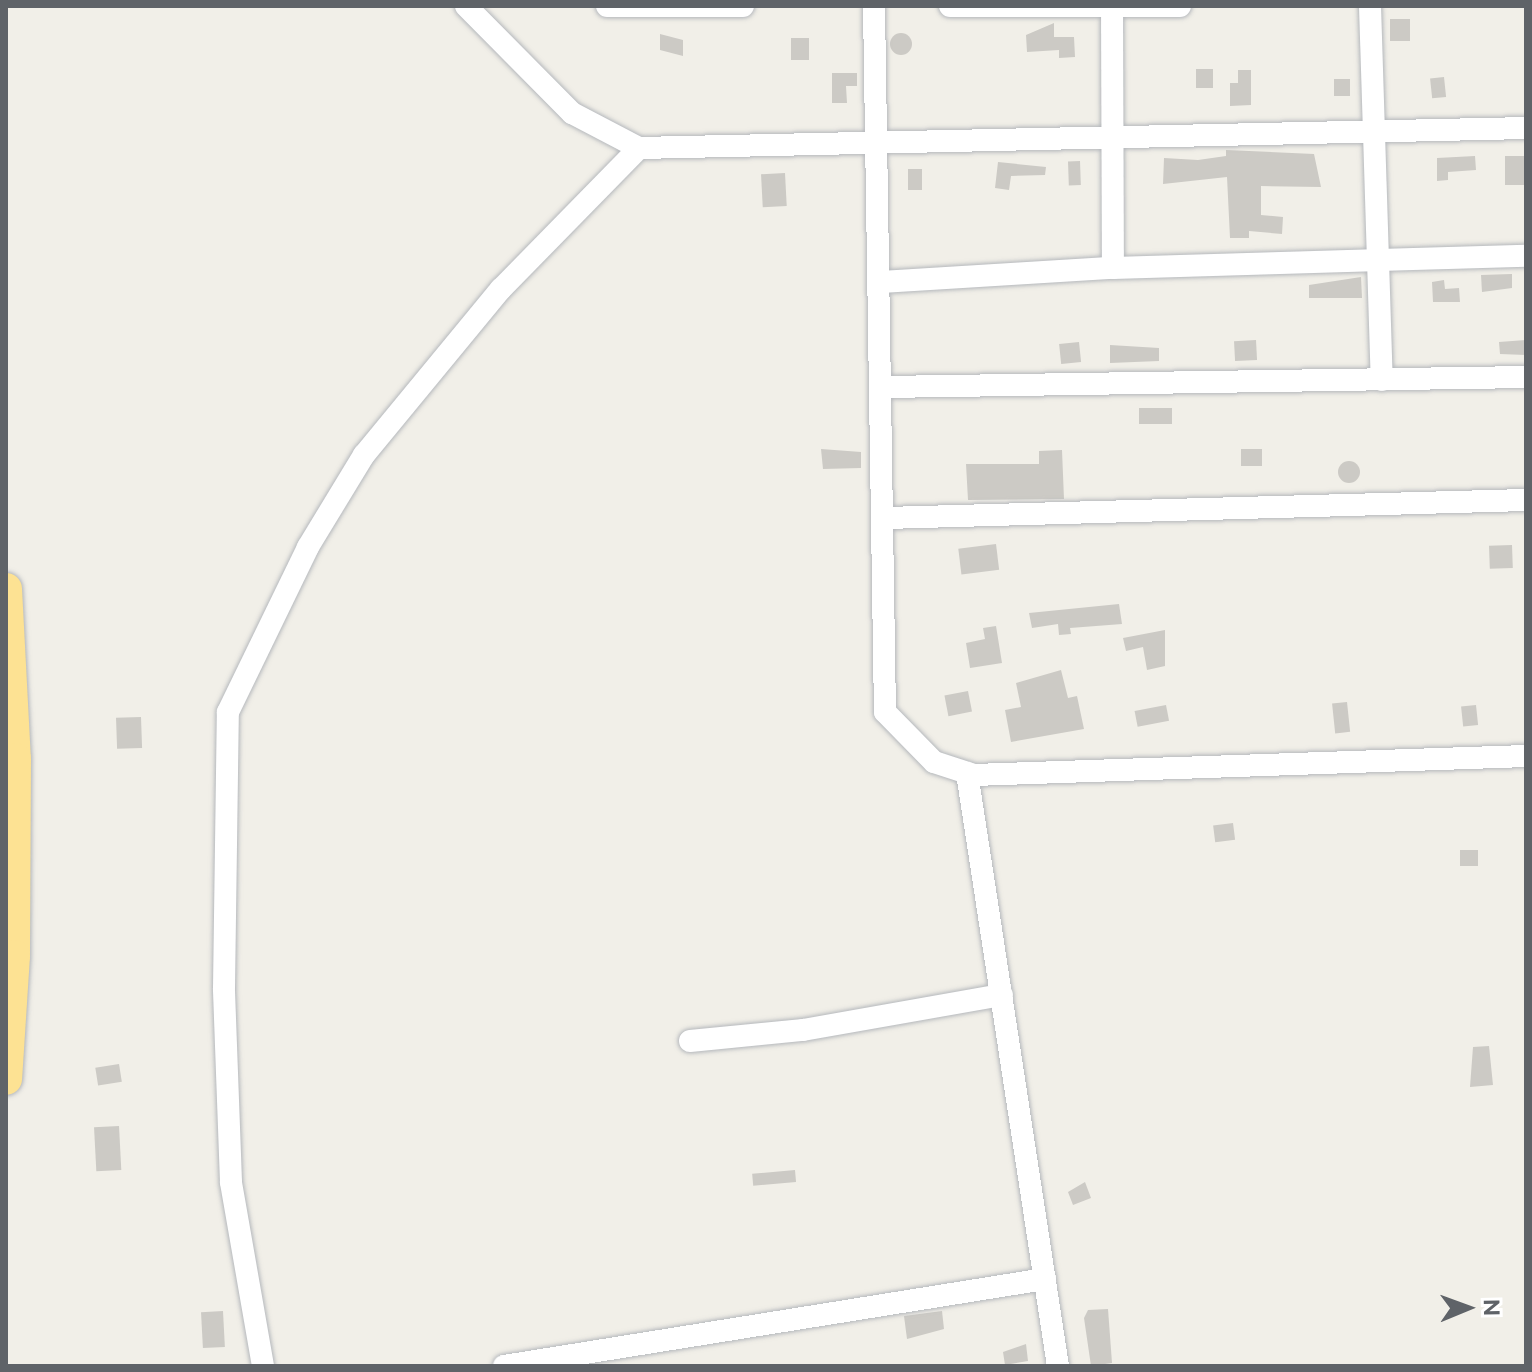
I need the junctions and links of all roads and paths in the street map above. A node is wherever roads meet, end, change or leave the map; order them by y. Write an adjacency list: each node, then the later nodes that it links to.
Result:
1 (466, 6): 13 (street)
2 (607, 6): 3 (street)
3 (743, 6)
4 (874, 6): 12 (street)
5 (950, 6): 8 (street)
6 (1180, 6): 8 (street)
7 (1370, 6): 10 (street)
8 (1112, 8): 11 (street)
9 (1526, 128): 10 (street)
10 (1376, 132): 11 (street); 15 (street)
11 (1108, 139): 12 (street); 16 (street)
12 (877, 144): 13 (street); 17 (street)
13 (639, 148): 31 (street)
14 (1526, 256): 15 (street)
15 (1380, 261): 16 (street); 19 (street)
16 (1113, 268): 17 (street)
17 (881, 282): 20 (street)
18 (1526, 377): 19 (street)
19 (1382, 380): 20 (street)
20 (884, 387): 22 (street)
21 (1526, 500): 22 (street)
22 (885, 518): 25 (street)
23 (6, 589): 26 (highway)
24 (1526, 756): 25 (street)
25 (967, 773): 27 (street)
26 (10, 957): 29 (highway)
27 (1002, 995): 28 (street); 30 (street)
28 (690, 1041)
29 (6, 1079)
30 (1045, 1279): 32 (street); 33 (street)
31 (263, 1366)
32 (504, 1366)
33 (1058, 1366)

